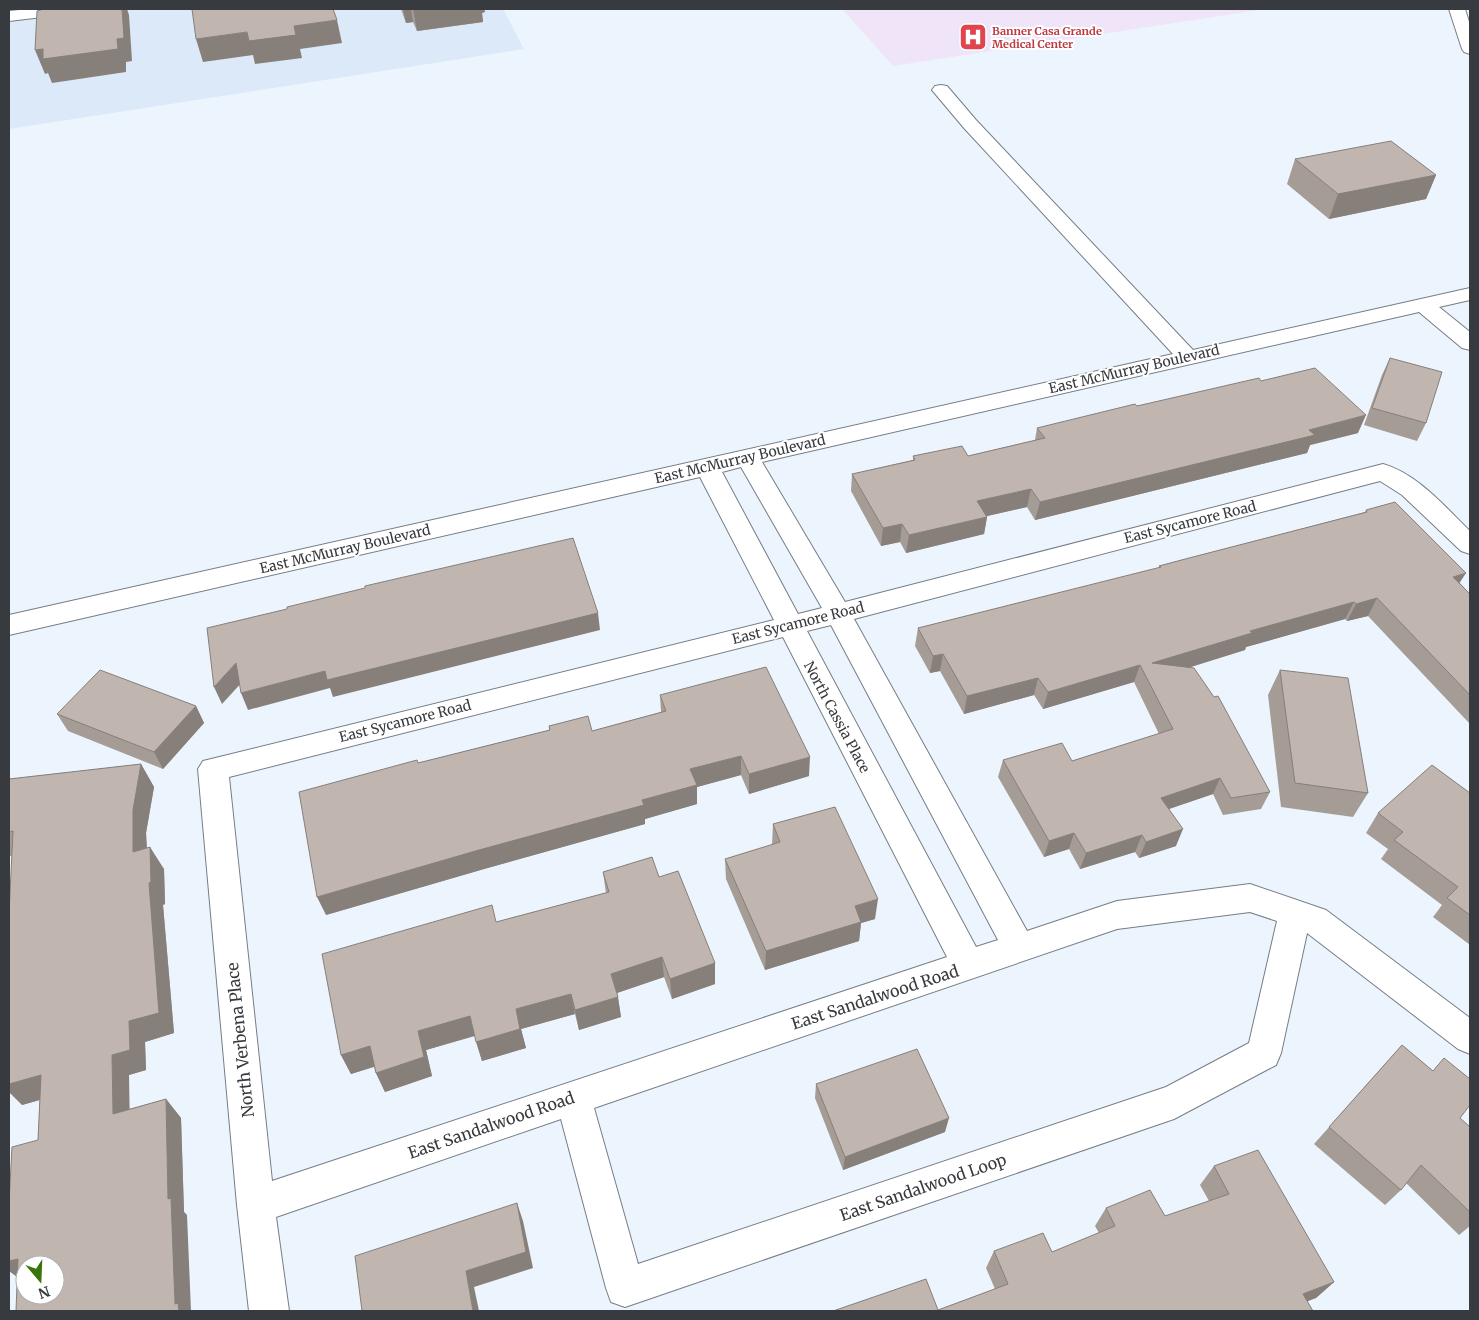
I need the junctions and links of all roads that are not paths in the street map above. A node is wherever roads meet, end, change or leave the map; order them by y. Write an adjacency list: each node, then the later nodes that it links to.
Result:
1 (68, 9): 3 (street)
2 (1457, 9): 4 (street)
3 (9, 16)
4 (1470, 49)
5 (941, 90): 9 (street)
6 (1470, 294): 7 (street, East McMurray Boulevard)
7 (1423, 305): 8 (street); 9 (street, East McMurray Boulevard)
8 (1470, 343)
9 (1188, 356): 10 (street, East McMurray Boulevard)
10 (748, 458): 11 (street, East McMurray Boulevard); 13 (street)
11 (707, 467): 14 (street, East McMurray Boulevard); 15 (street, North Cassia Place)
12 (1470, 544): 13 (street, East Sycamore Road)
13 (838, 613): 15 (street, East Sycamore Road); 18 (street)
14 (9, 625)
15 (789, 626): 16 (street, East Sycamore Road); 19 (street, North Cassia Place)
16 (213, 769): 22 (street, North Verbena Place)
17 (1295, 913): 18 (street, East Sandalwood Road); 20 (street, East Sandalwood Road); 21 (street, East Sandalwood Loop)
18 (1019, 948): 19 (street, East Sandalwood Road)
19 (969, 966): 21 (street, East Sandalwood Road)
20 (1470, 1038)
21 (573, 1098): 22 (street, East Sandalwood Road)
22 (256, 1205): 23 (street, North Verbena Place)
23 (269, 1311)

